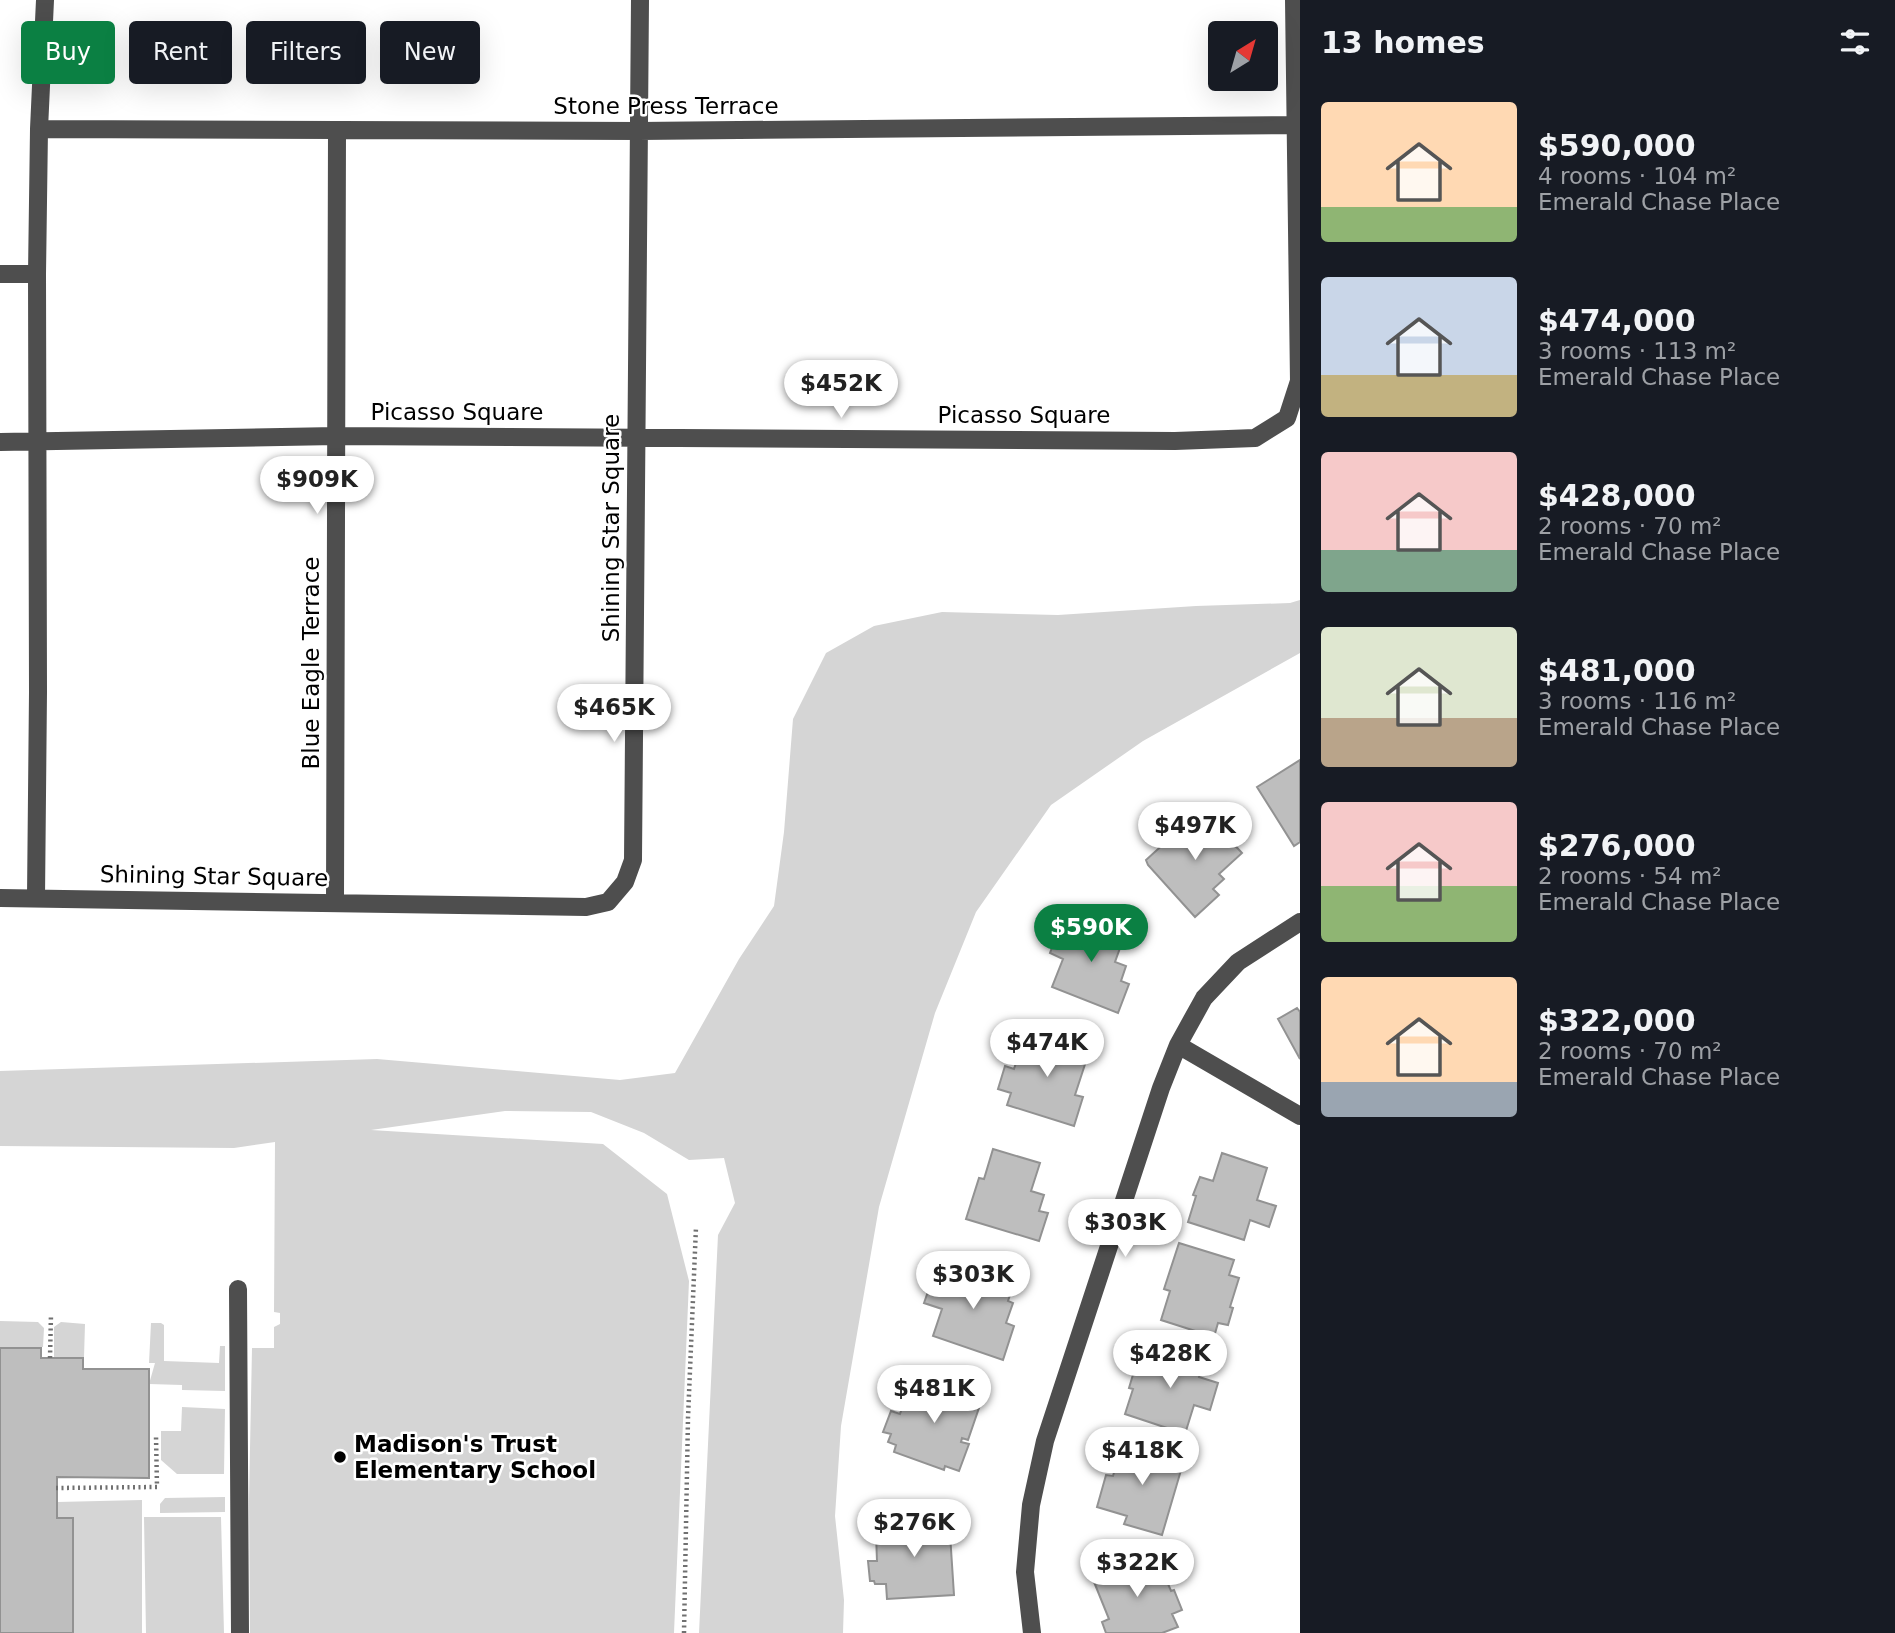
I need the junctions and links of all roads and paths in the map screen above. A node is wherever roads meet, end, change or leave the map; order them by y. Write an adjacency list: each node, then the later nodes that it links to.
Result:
1 (45, 0): 5 (street)
2 (640, 0): 7 (street, Shining Star Square)
3 (1294, 0): 4 (street, Picasso Square)
4 (1295, 125): 7 (street, Stone Press Terrace); 11 (street, Picasso Square)
5 (38, 129): 6 (street, Stone Press Terrace); 9 (street)
6 (337, 130): 7 (street, Stone Press Terrace); 10 (street, Blue Eagle Terrace)
7 (639, 131): 11 (street, Shining Star Square)
8 (0, 274): 9 (street)
9 (37, 274): 13 (street)
10 (337, 436): 11 (street, Picasso Square); 13 (street, Picasso Square); 16 (street, Blue Eagle Terrace)
11 (636, 438): 16 (street, Shining Star Square)
12 (0, 442): 13 (street, Picasso Square)
13 (37, 443): 15 (street)
14 (0, 898): 15 (street, Shining Star Square)
15 (36, 898): 16 (street, Shining Star Square)
16 (335, 902)
17 (1300, 922): 18 (street)
18 (1178, 1045): 19 (street); 28 (street)
19 (1300, 1116)
20 (696, 1227): 27 (path)
21 (238, 1289): 26 (street)
22 (51, 1314): 23 (path)
23 (50, 1358)
24 (156, 1436): 25 (path)
25 (57, 1488)
26 (240, 1633)
27 (684, 1633)
28 (1032, 1633)

